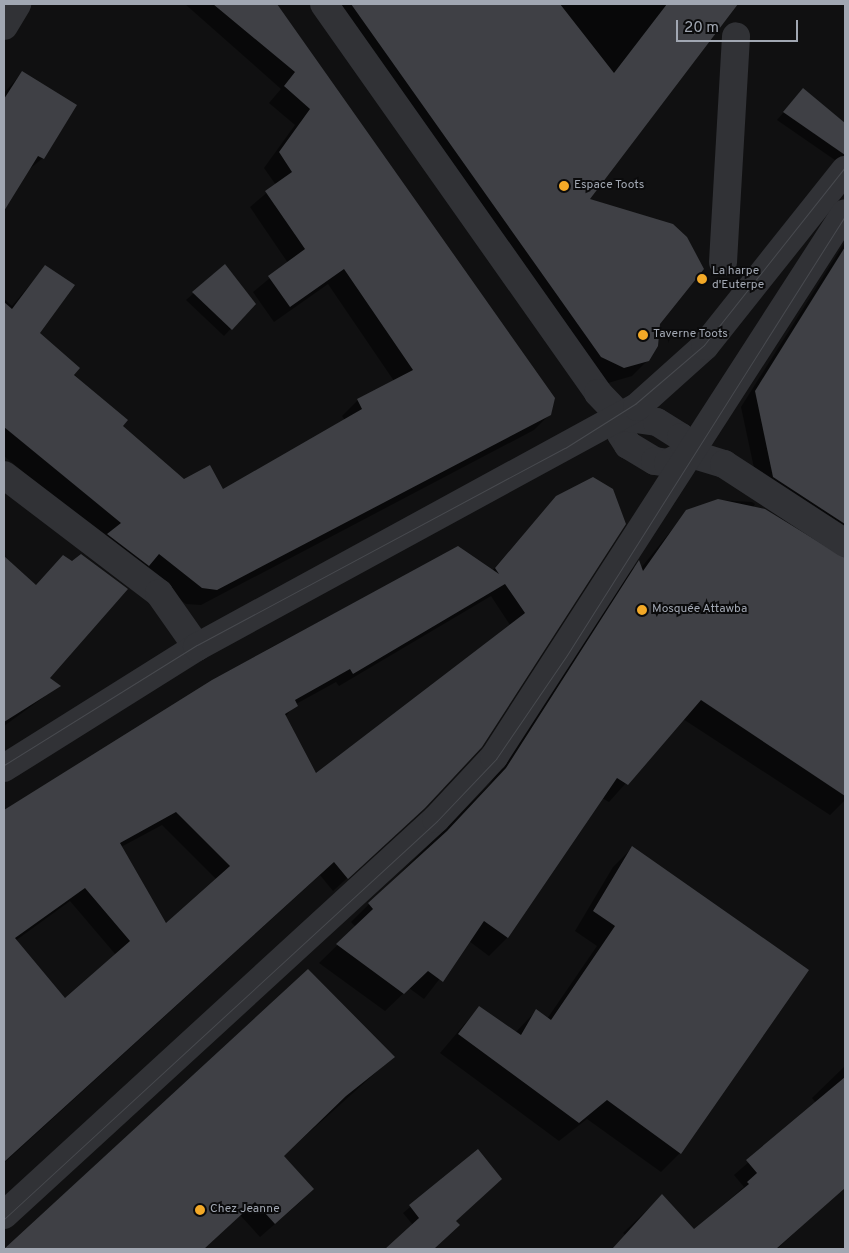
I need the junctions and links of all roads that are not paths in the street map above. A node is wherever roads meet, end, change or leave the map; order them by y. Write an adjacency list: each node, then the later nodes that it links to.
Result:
1 (17, 4): 3 (street)
2 (324, 4): 8 (street)
3 (4, 26)
4 (736, 36): 7 (street)
5 (845, 170): 8 (street)
6 (845, 212): 9 (street)
7 (723, 262)
8 (621, 417): 9 (street); 12 (street)
9 (688, 453): 11 (street); 14 (street)
10 (4, 474): 12 (street)
11 (845, 543)
12 (197, 647): 13 (street)
13 (4, 768)
14 (4, 1215)

